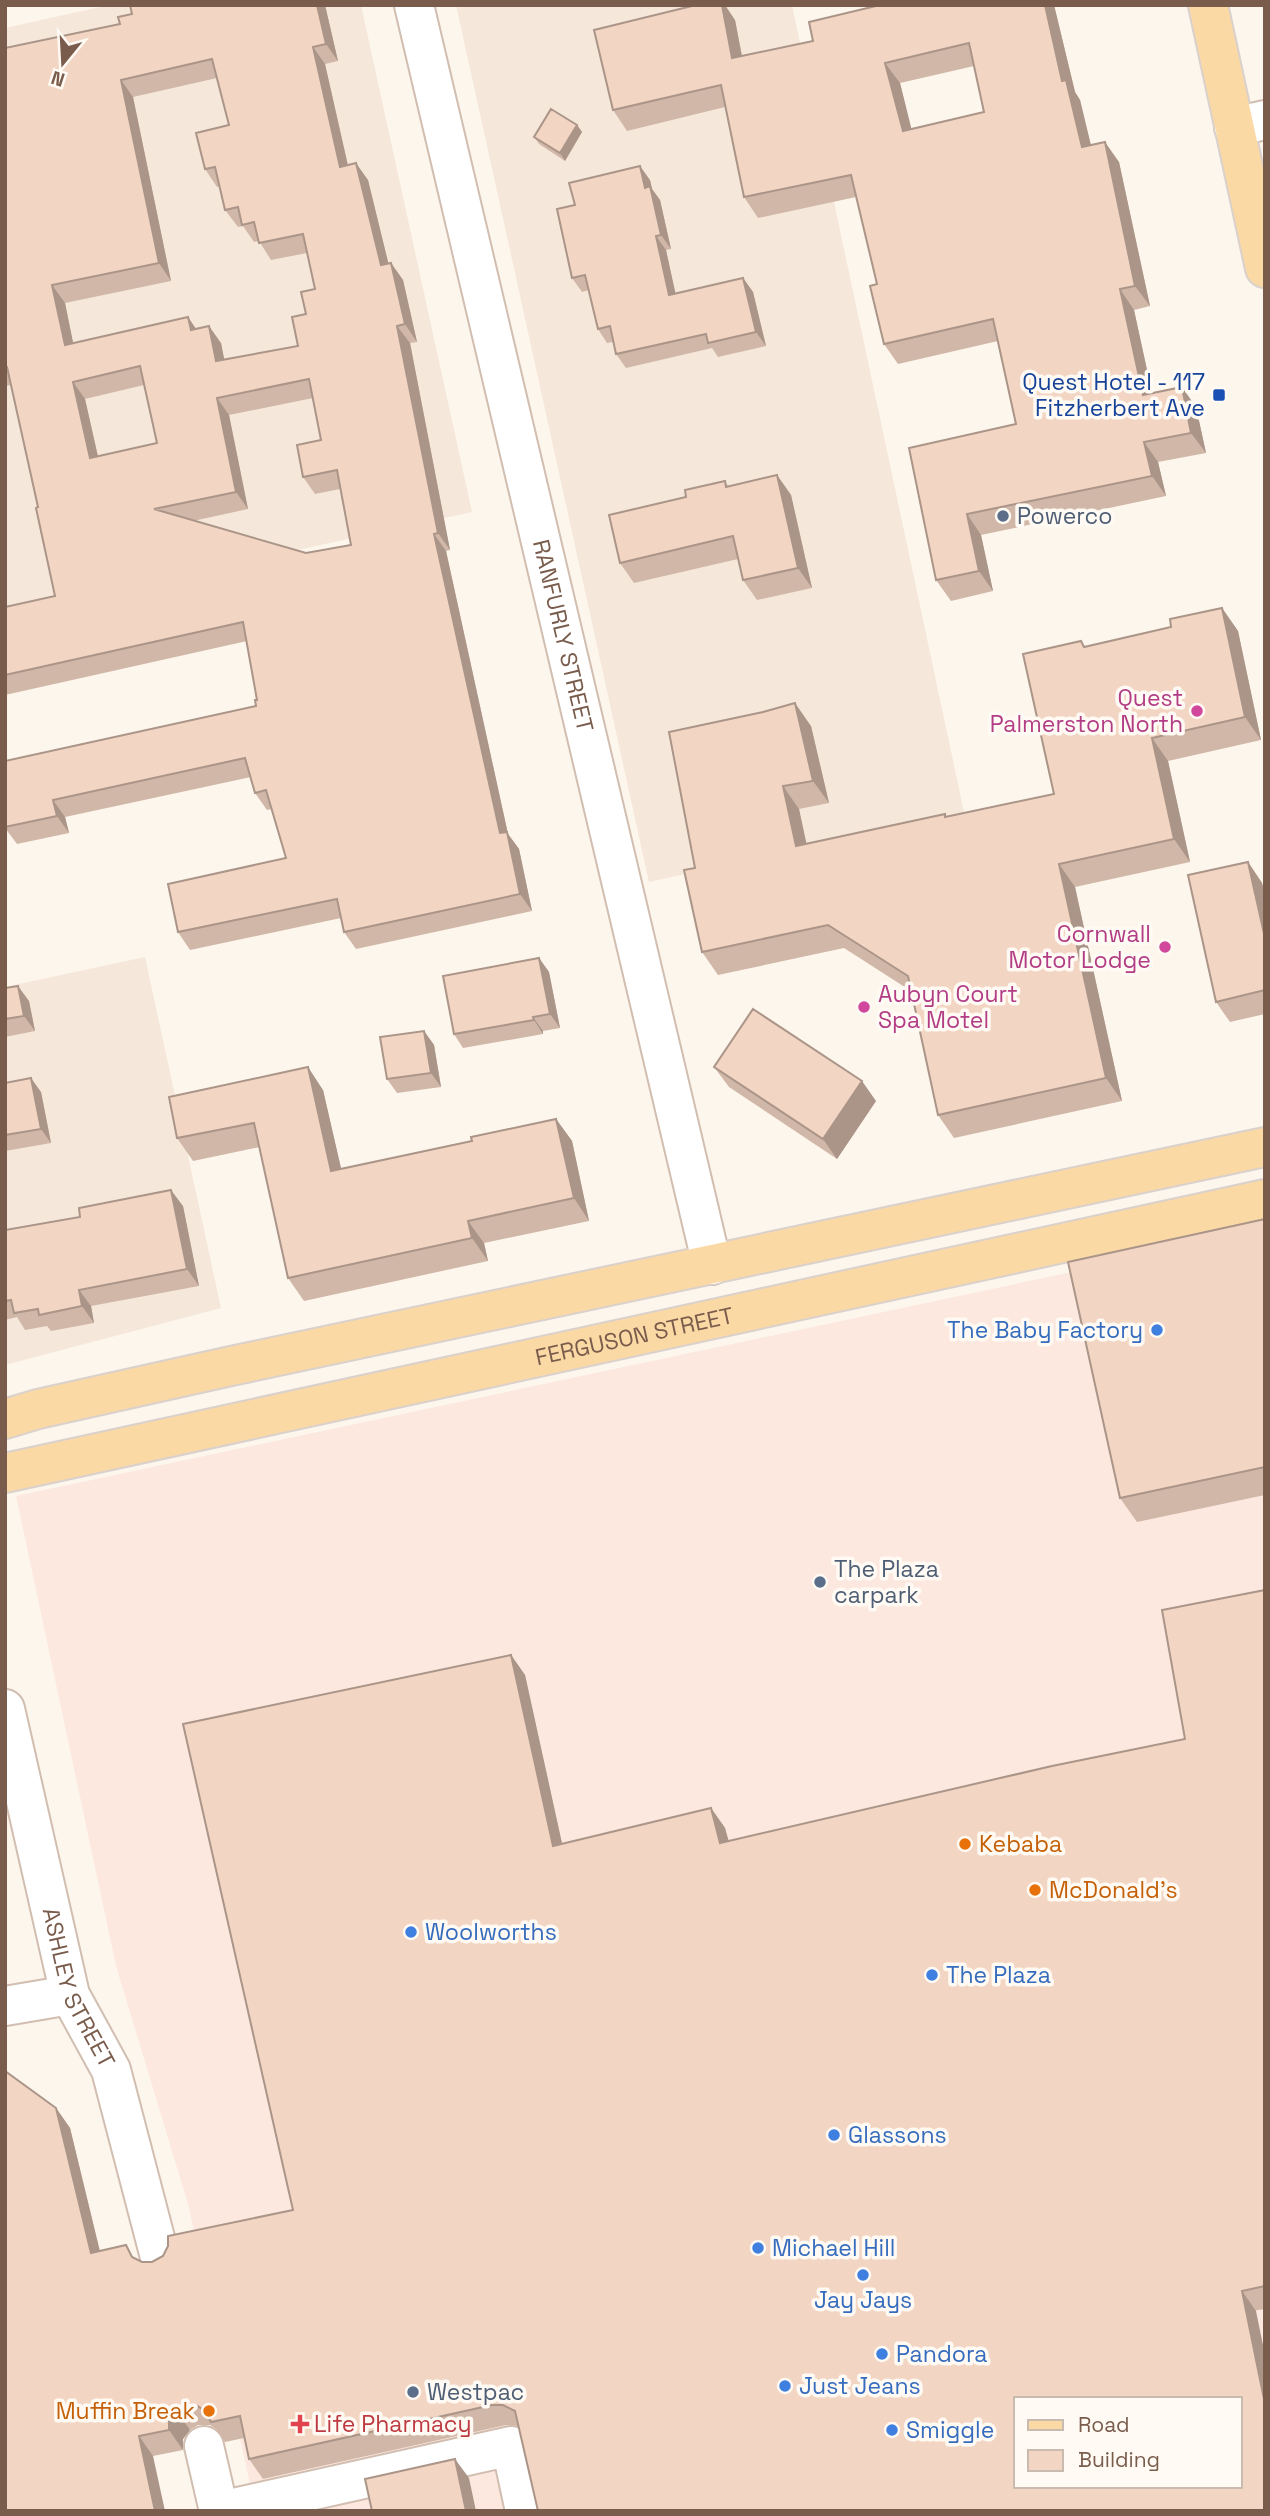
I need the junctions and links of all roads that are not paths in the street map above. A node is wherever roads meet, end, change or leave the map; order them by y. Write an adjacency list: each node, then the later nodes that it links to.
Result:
1 (414, 5): 7 (street, RANFURLY STREET)
2 (1208, 5): 3 (main road)
3 (1249, 123): 4 (main road)
4 (1264, 256)
5 (1260, 1145): 7 (main road)
6 (1265, 1199): 9 (main road, FERGUSON STREET)
7 (712, 1265): 8 (main road)
8 (5, 1419)
9 (5, 1473)
10 (5, 1709): 11 (street, ASHLEY STREET)
11 (70, 1994): 12 (street); 13 (street, ASHLEY STREET)
12 (5, 2006)
13 (161, 2261)
14 (204, 2446): 15 (street)
15 (220, 2511): 16 (street)
16 (525, 2511)

